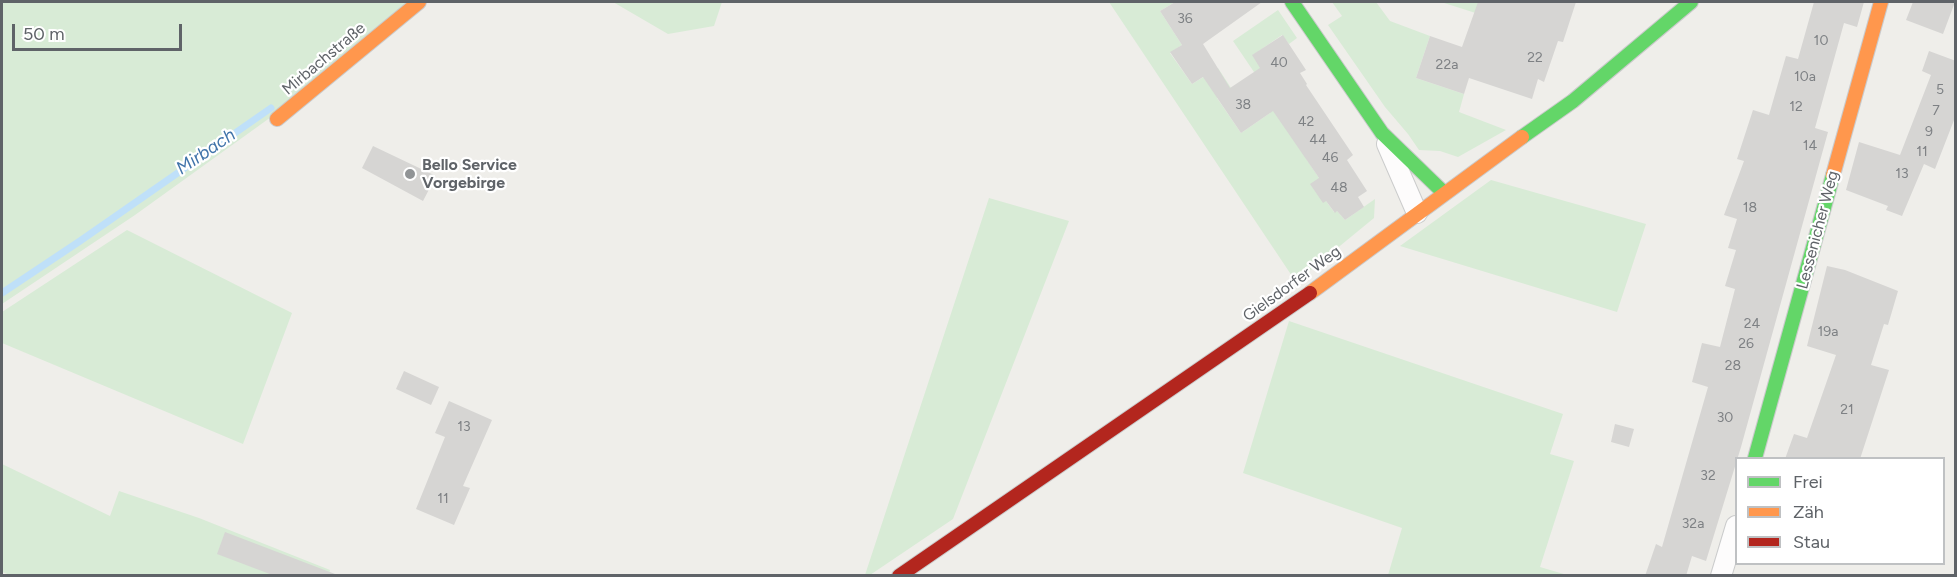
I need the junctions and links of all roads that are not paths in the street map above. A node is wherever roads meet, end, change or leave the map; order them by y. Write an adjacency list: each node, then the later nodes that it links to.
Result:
1 (418, 2): 5 (street, Mirbachstraße)
2 (1292, 2): 6 (street)
3 (1691, 2): 7 (street, Gielsdorfer Weg)
4 (1881, 2): 9 (street, Lessenicher Weg)
5 (277, 119)
6 (1382, 133): 7 (street); 8 (street)
7 (1444, 193): 8 (street, Gielsdorfer Weg)
8 (1417, 213): 11 (street, Gielsdorfer Weg)
9 (1756, 457)
10 (1735, 532): 12 (street)
11 (899, 576)
12 (1721, 576)

